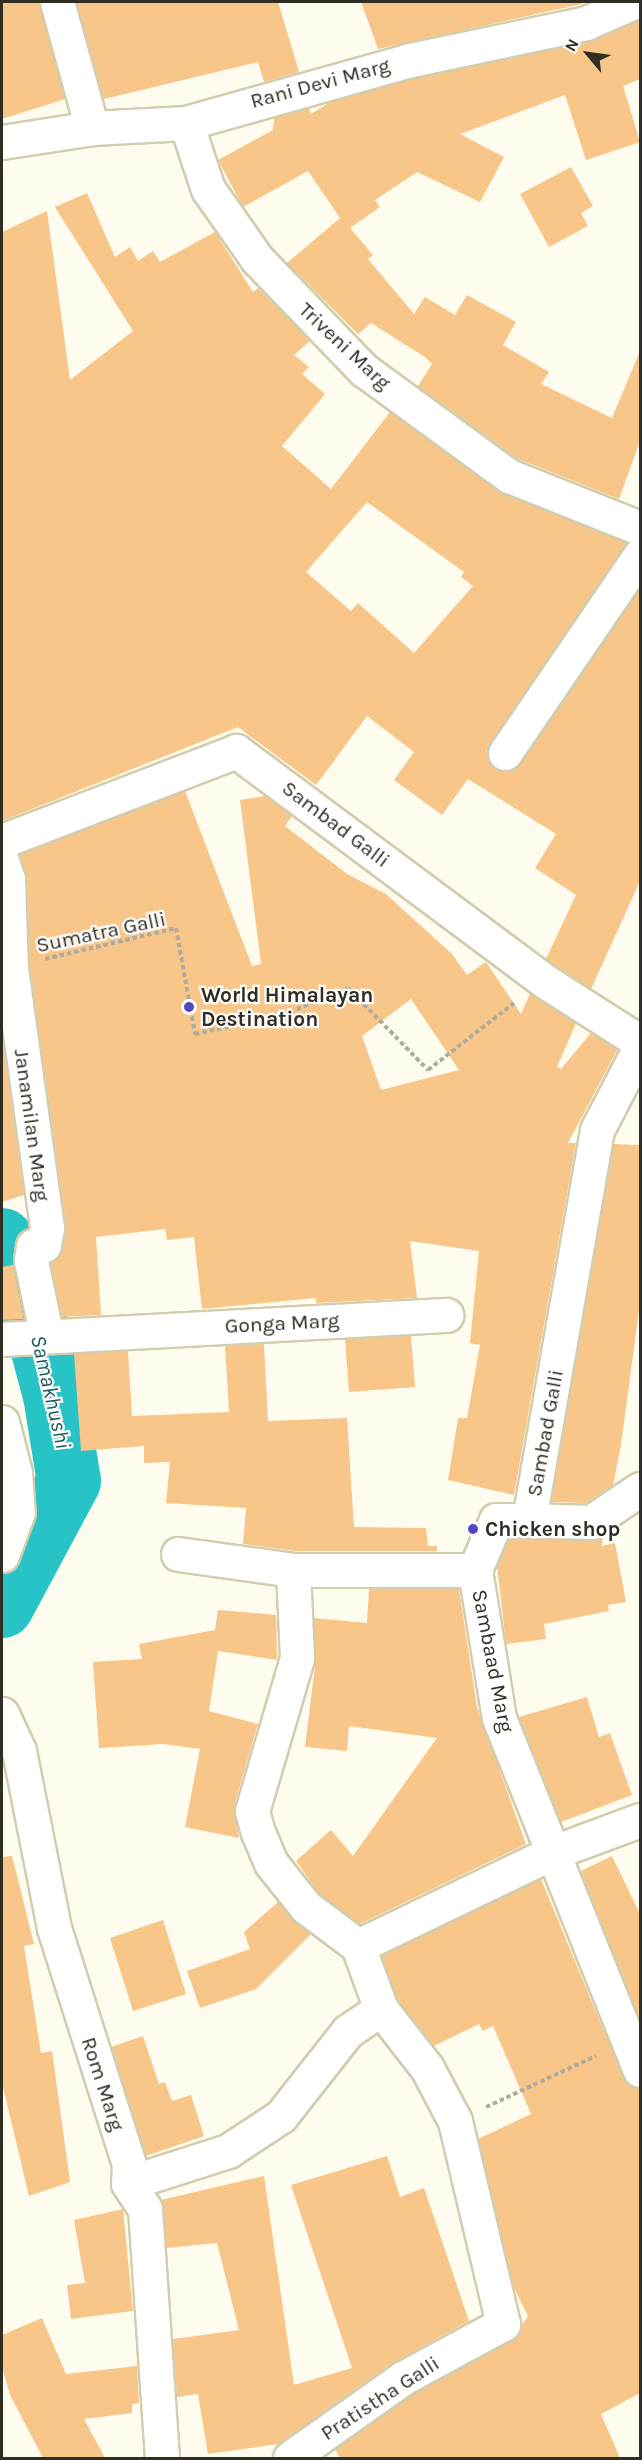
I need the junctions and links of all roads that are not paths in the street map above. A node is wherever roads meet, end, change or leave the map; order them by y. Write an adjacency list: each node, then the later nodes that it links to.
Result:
1 (57, 2): 4 (street)
2 (634, 2): 3 (street, Rani Devi Marg)
3 (186, 123): 4 (street, Rani Devi Marg); 6 (street, Triveni Marg)
4 (92, 128): 5 (street, Rani Devi Marg)
5 (2, 142)
6 (640, 528)
7 (640, 555): 8 (street)
8 (505, 753)
9 (2, 841): 11 (street, Sambad Galli)
10 (2, 861): 14 (street, Janamilan Marg)
11 (640, 1042)
12 (640, 1047): 17 (street, Sambad Galli)
13 (446, 1315): 14 (street, Gonga Marg)
14 (22, 1336)
15 (2, 1422): 19 (street)
16 (640, 1489): 17 (street)
17 (530, 1520): 21 (street, Sambad Galli)
18 (178, 1554): 20 (street)
19 (2, 1555)
20 (293, 1570): 21 (street); 25 (street)
21 (475, 1570): 24 (street, Sambaad Marg)
22 (2, 1714): 28 (street, Rom Marg)
23 (640, 1820): 24 (street)
24 (551, 1853): 25 (street); 27 (street, Sambaad Marg)
25 (357, 1946): 26 (street)
26 (381, 2009): 28 (street); 30 (street, Pratistha Galli)
27 (640, 2070)
28 (128, 2183): 29 (street, Rom Marg)
29 (162, 2458)
30 (290, 2458)

